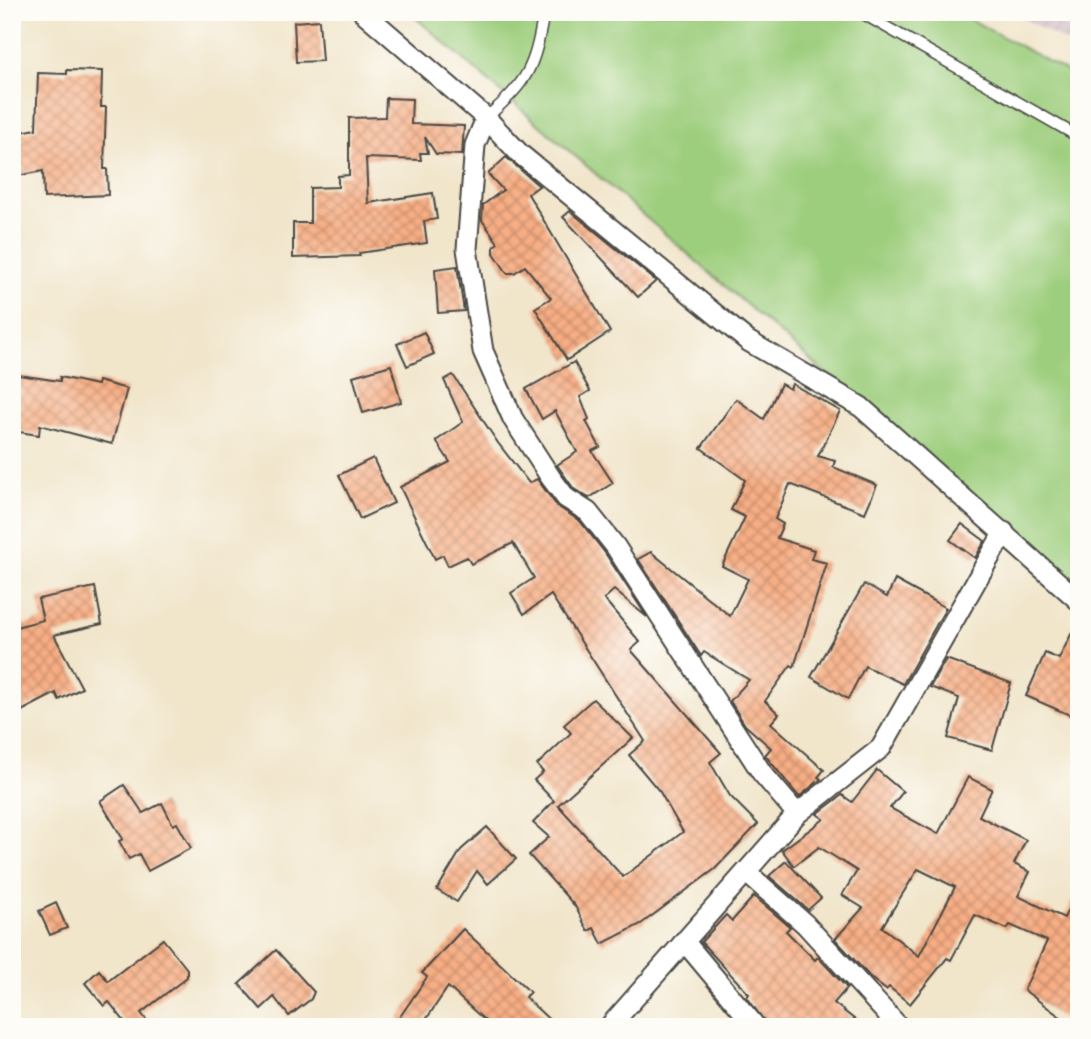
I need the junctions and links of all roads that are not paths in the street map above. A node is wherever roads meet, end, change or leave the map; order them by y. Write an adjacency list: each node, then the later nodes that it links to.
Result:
1 (363, 12): 4 (street)
2 (544, 12): 4 (lane)
3 (860, 12): 5 (lane)
4 (486, 118): 6 (street); 8 (street)
5 (1079, 137)
6 (1004, 532): 7 (street); 8 (street)
7 (1079, 601)
8 (797, 814): 9 (street)
9 (747, 873): 10 (street); 13 (street)
10 (684, 941): 11 (street); 12 (street)
11 (609, 1027)
12 (756, 1027)
13 (899, 1027)

